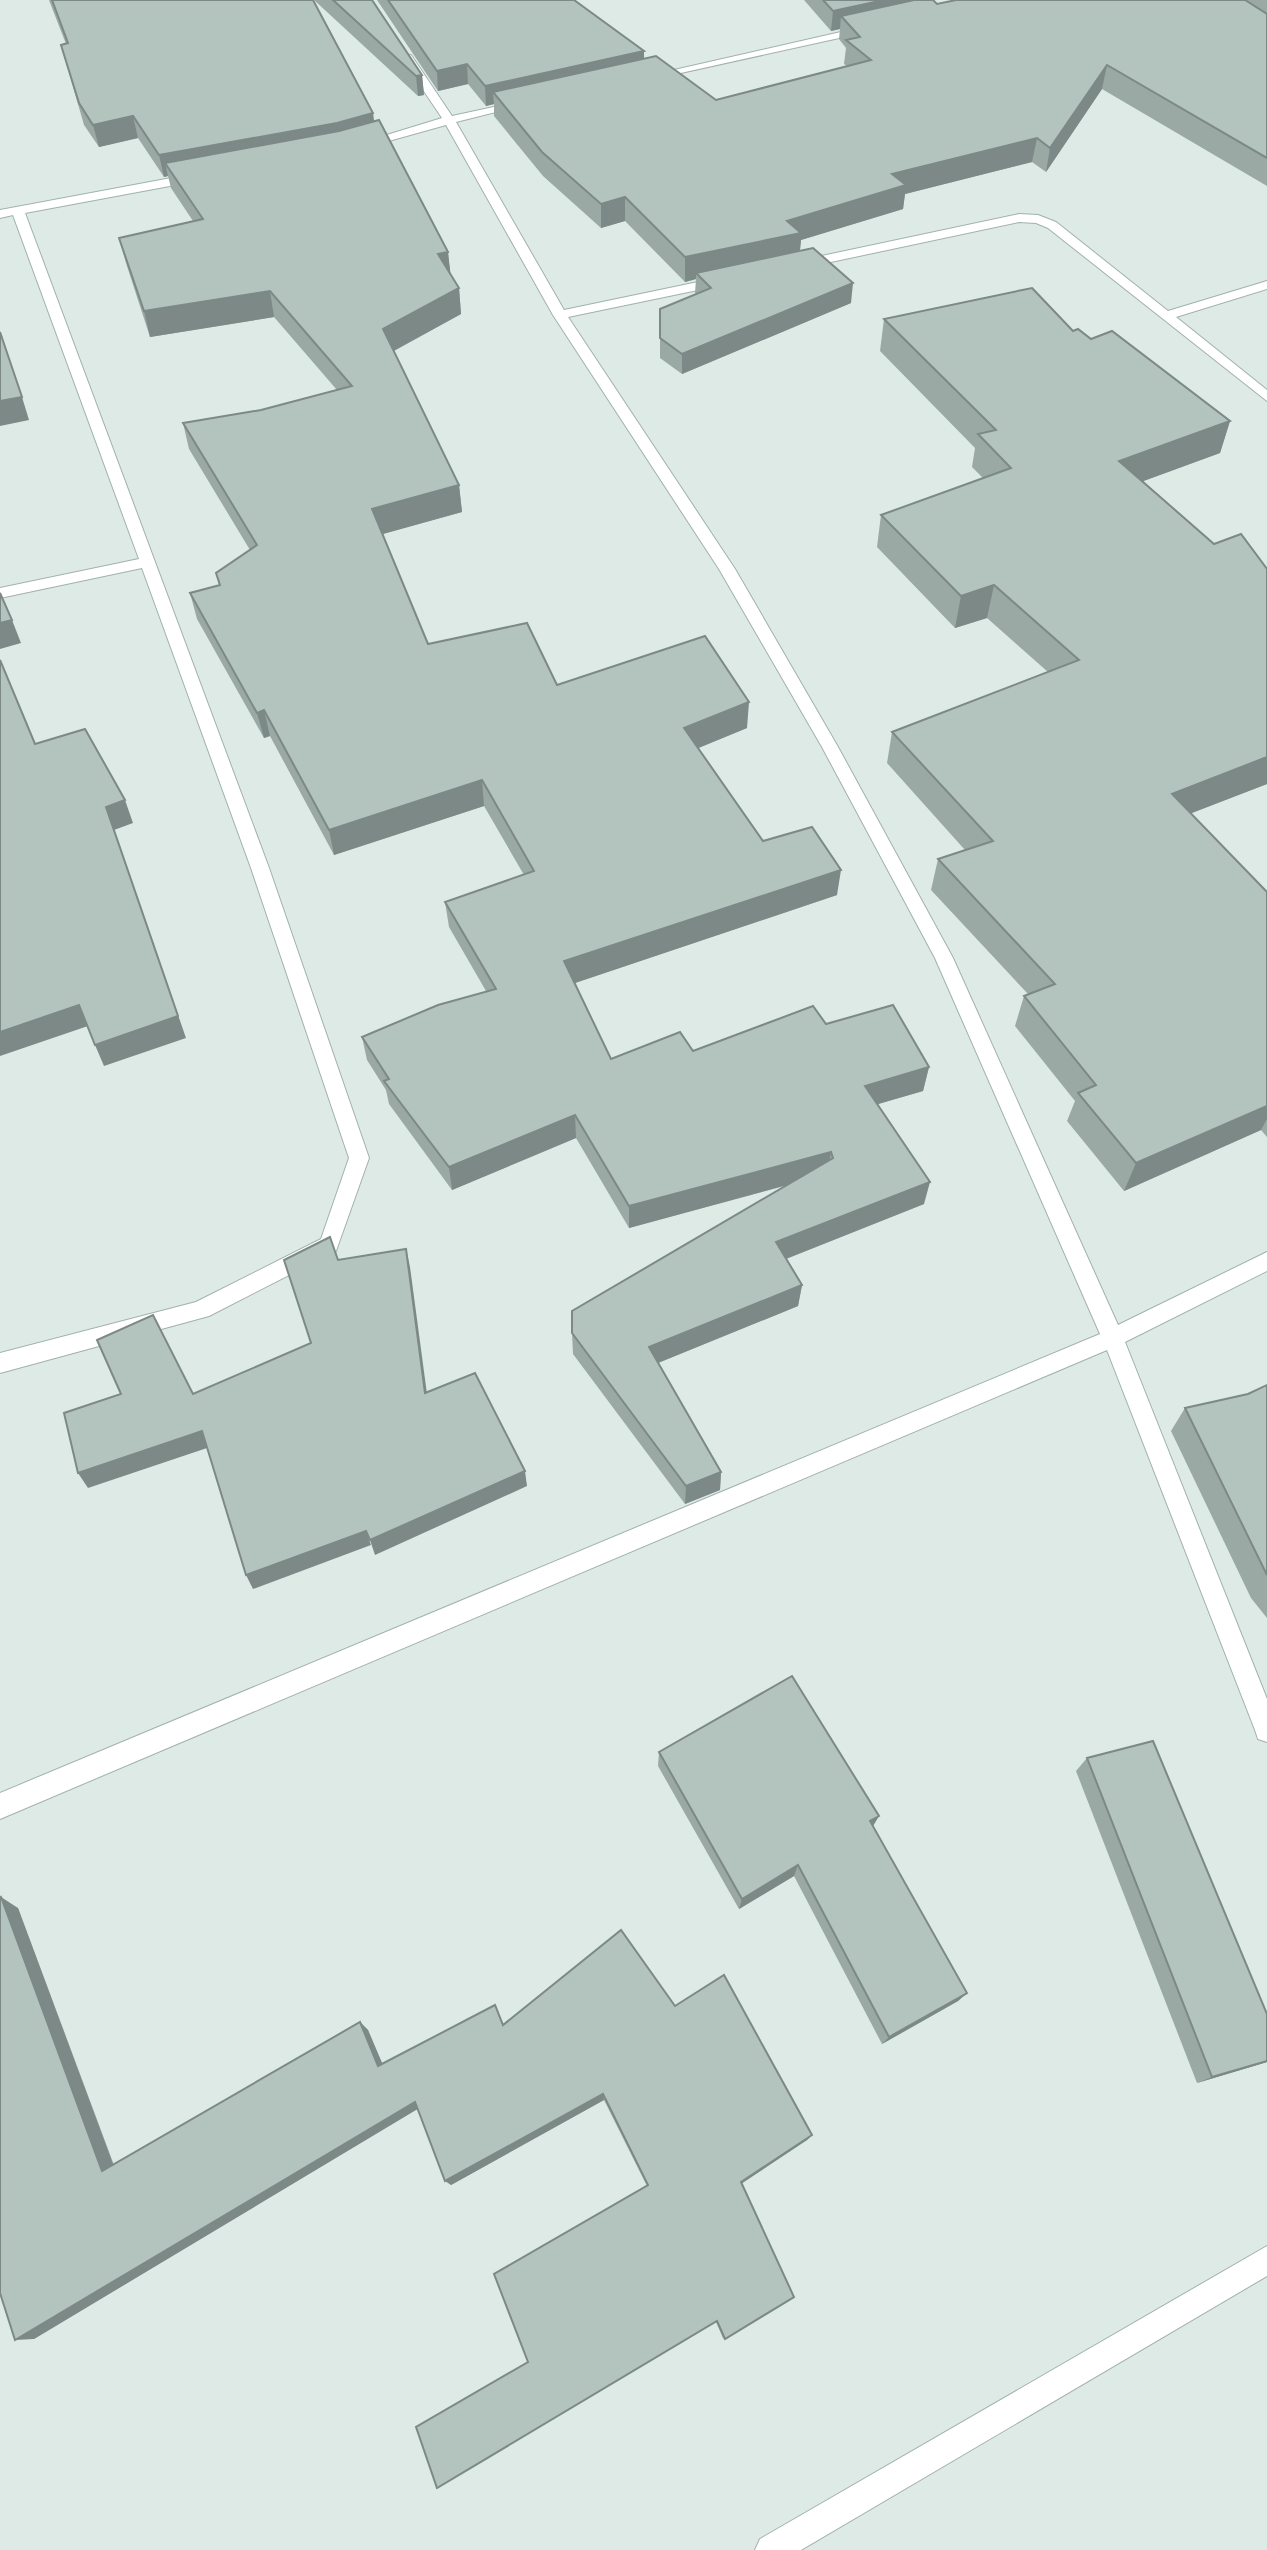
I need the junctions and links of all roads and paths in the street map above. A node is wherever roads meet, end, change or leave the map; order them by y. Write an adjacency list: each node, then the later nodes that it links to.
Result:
1 (878, 26): 3 (street)
2 (398, 44): 5 (street)
3 (637, 79)
4 (530, 103): 5 (street)
5 (449, 120): 6 (street); 12 (street)
6 (342, 150)
7 (207, 176): 8 (street)
8 (9, 212): 15 (street)
9 (789, 267): 13 (street)
10 (735, 278): 12 (street)
11 (1267, 285): 13 (street)
12 (560, 315): 18 (street)
13 (1166, 316): 14 (street)
14 (1267, 397)
15 (147, 562): 16 (street); 19 (street)
16 (0, 593)
17 (1267, 1261): 18 (street)
18 (1113, 1338): 20 (street); 21 (street)
19 (0, 1363)
20 (1267, 1730)
21 (0, 1806)
22 (1267, 2260): 23 (street)
23 (771, 2550)

